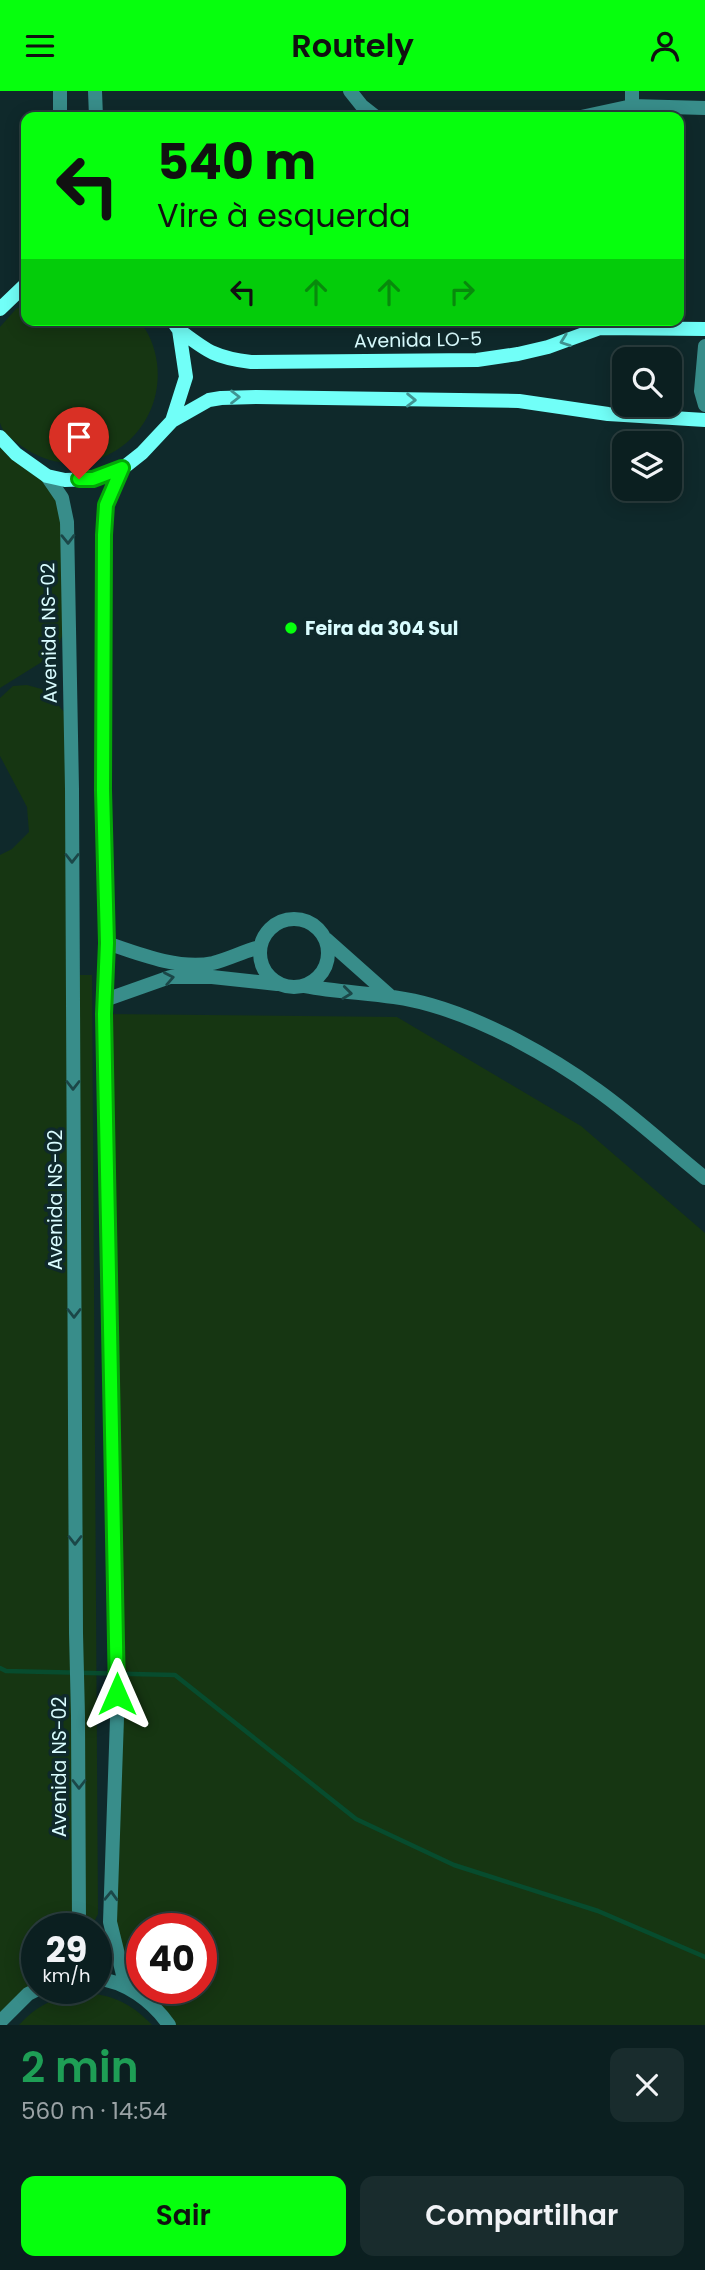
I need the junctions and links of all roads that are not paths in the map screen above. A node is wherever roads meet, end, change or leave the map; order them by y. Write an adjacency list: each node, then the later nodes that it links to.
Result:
1 (60, 91): 6 (street)
2 (95, 91): 7 (street)
3 (350, 91): 8 (street)
4 (632, 98): 5 (street); 9 (street)
5 (705, 108)
6 (60, 112)
7 (96, 112)
8 (370, 112)
9 (594, 112)
10 (21, 290): 11 (main road)
11 (0, 309)
12 (175, 326): 18 (main road)
13 (176, 326): 14 (main road, Avenida LO-5, one-way to 13)
14 (705, 329)
15 (705, 346): 16 (street)
16 (705, 405)
17 (705, 420): 18 (main road, one-way to 17)
18 (172, 421): 20 (main road)
19 (0, 437): 21 (main road)
20 (122, 468): 21 (main road); 23 (street)
21 (47, 476): 30 (street, Avenida NS-02, one-way to 30)
22 (326, 939): 24 (street); 26 (street); 27 (street)
23 (107, 943): 24 (street); 28 (street)
24 (260, 947): 25 (street)
25 (281, 985): 26 (street); 28 (street, one-way to 25)
26 (305, 986): 27 (street, one-way to 27)
27 (389, 995): 29 (street)
28 (105, 1000): 31 (street, one-way to 28)
29 (705, 1178)
30 (79, 1913)
31 (126, 1983)
32 (21, 2001): 34 (street)
33 (150, 2004): 35 (street)
34 (0, 2022)
35 (169, 2025)

